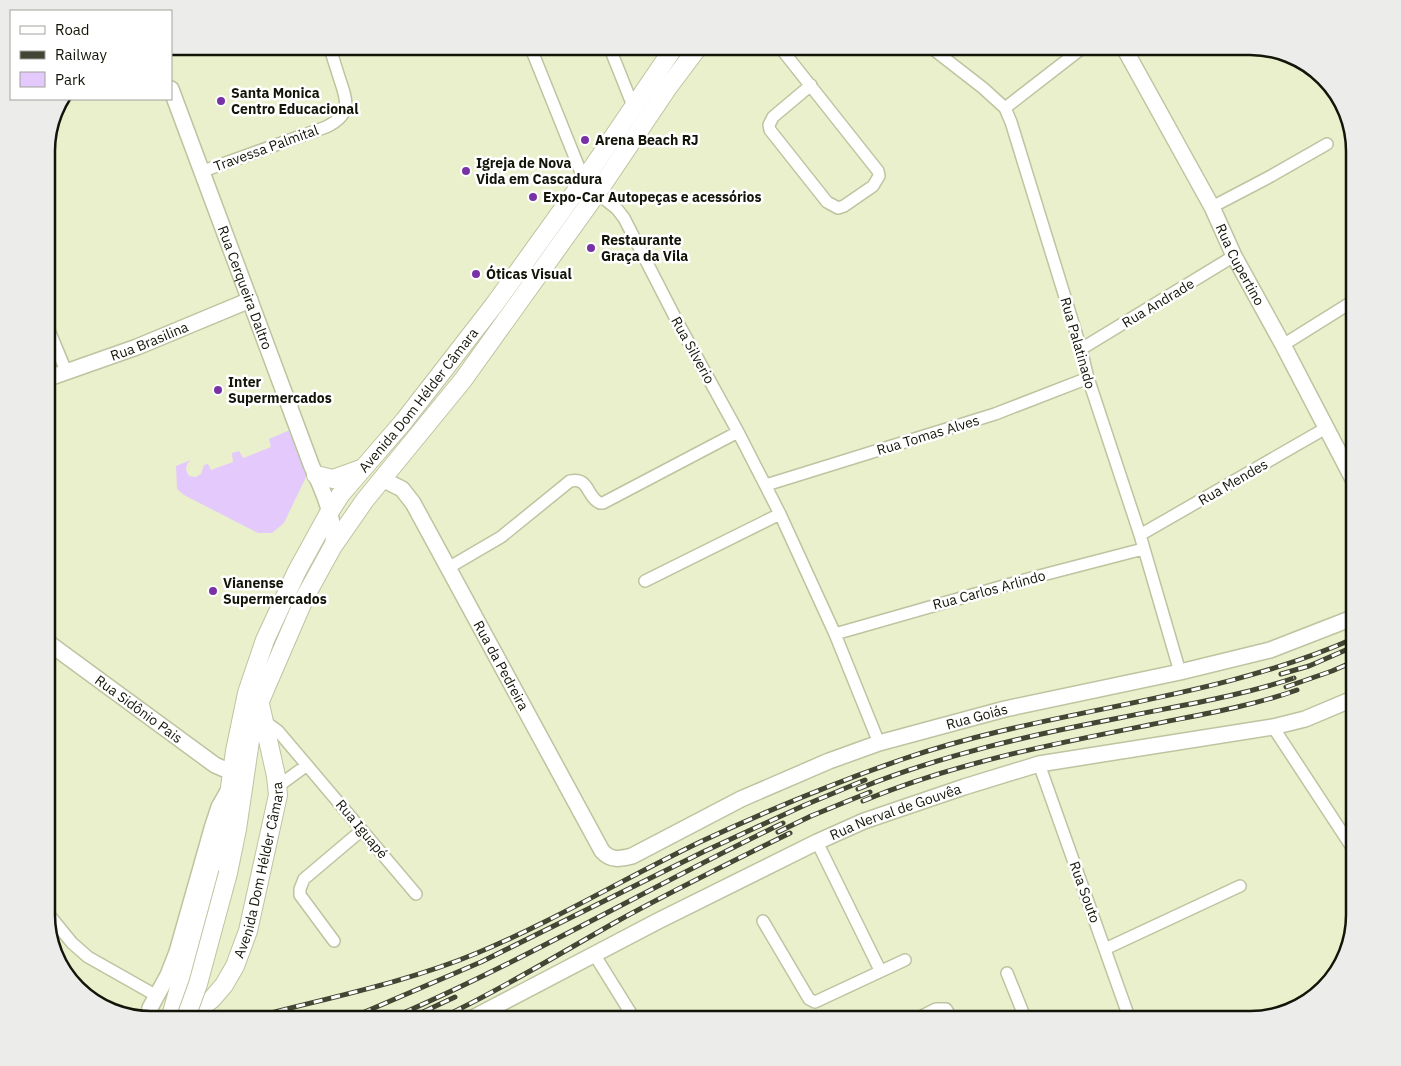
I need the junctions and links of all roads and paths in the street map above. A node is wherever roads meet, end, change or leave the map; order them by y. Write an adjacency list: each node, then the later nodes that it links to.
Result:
1 (332, 55): 15 (street, Travessa Palmital)
2 (534, 55): 16 (street)
3 (613, 55): 12 (street)
4 (669, 55): 12 (main road, Avenida Dom Hélder Câmara)
5 (692, 55): 17 (main road, Avenida Dom Hélder Câmara)
6 (785, 55): 10 (street)
7 (941, 55): 13 (street, Rua Palatinado)
8 (1073, 55): 13 (street)
9 (1128, 55): 18 (main road, Rua Cupertino)
10 (810, 85): 10 (street)
11 (172, 92): 15 (main road, Rua Cerqueira Daltro)
12 (633, 106): 16 (main road, Avenida Dom Hélder Câmara)
13 (1005, 108): 24 (street, Rua Palatinado)
14 (1326, 144): 18 (street)
15 (203, 171): 20 (main road, Rua Cerqueira Daltro)
16 (584, 180): 31 (main road, Avenida Dom Hélder Câmara)
17 (597, 193): 29 (street, Rua Silverio); 33 (main road, Avenida Dom Hélder Câmara)
18 (1212, 207): 19 (main road, Rua Cupertino)
19 (1234, 256): 23 (main road, Rua Cupertino); 24 (street, Rua Andrade)
20 (250, 300): 25 (main road, Rua Brasilina); 32 (main road, Rua Cerqueira Daltro)
21 (1346, 306): 23 (street)
22 (55, 344): 25 (street)
23 (1283, 345): 28 (main road, Rua Cupertino)
24 (1081, 349): 27 (street, Rua Palatinado)
25 (66, 371): 26 (main road, Rua Brasilina)
26 (55, 375)
27 (1088, 378): 34 (street, Rua Tomas Alves); 37 (street, Rua Palatinado)
28 (1326, 428): 30 (main road, Rua Cupertino); 37 (street, Rua Mendes)
29 (738, 432): 34 (street, Rua Silverio); 40 (street)
30 (1346, 466)
31 (361, 469): 32 (main road); 35 (main road, Avenida Dom Hélder Câmara)
32 (316, 475): 35 (main road, Rua Cerqueira Daltro)
33 (382, 479): 38 (main road, Avenida Dom Hélder Câmara); 40 (main road, Rua da Pedreira)
34 (766, 485): 36 (street, Rua Silverio)
35 (330, 510): 38 (main road, Rua Cerqueira Daltro); 53 (main road, Avenida Dom Hélder Câmara)
36 (780, 514): 41 (street); 43 (street, Rua Silverio)
37 (1140, 535): 39 (street, Rua Palatinado)
38 (334, 546): 46 (main road, Avenida Dom Hélder Câmara)
39 (1143, 549): 43 (street, Rua Carlos Arlindo); 45 (street, Rua Palatinado)
40 (448, 568): 58 (main road, Rua da Pedreira)
41 (645, 581)
42 (1346, 621): 45 (main road, Rua Goiás)
43 (835, 634): 50 (street, Rua Silverio)
44 (55, 654): 53 (main road, Rua Sidônio Pais)
45 (1180, 672): 50 (main road, Rua Goiás)
46 (260, 701): 48 (main road, Avenida Dom Hélder Câmara); 59 (main road, Avenida Dom Hélder Câmara)
47 (1346, 702): 49 (main road, Rua Nerval de Gouvêa)
48 (264, 721): 52 (street, Rua Iguapé); 54 (main road, Avenida Dom Hélder Câmara)
49 (1273, 727): 51 (main road, Rua Nerval de Gouvêa); 56 (street)
50 (879, 743): 58 (main road, Rua Goiás)
51 (1039, 764): 57 (main road, Rua Nerval de Gouvêa); 65 (street, Rua Souto)
52 (307, 765): 54 (street); 55 (street, Rua Iguapé)
53 (232, 780): 59 (main road, Avenida Dom Hélder Câmara); 70 (main road, Avenida Dom Hélder Câmara)
54 (277, 787): 74 (main road, Avenida Dom Hélder Câmara)
55 (362, 830): 61 (street, Rua Iguapé); 64 (street)
56 (1346, 838)
57 (817, 842): 66 (main road, Rua Nerval de Gouvêa); 68 (street)
58 (614, 858)
59 (221, 871): 72 (main road); 73 (main road, bridge)
60 (1240, 886): 65 (street)
61 (416, 894)
62 (763, 921): 68 (street)
63 (55, 922): 70 (street)
64 (334, 941)
65 (1105, 949): 80 (street, Rua Souto)
66 (594, 954): 75 (main road, Rua Nerval de Gouvêa); 76 (street)
67 (905, 960): 68 (street)
68 (880, 970)
69 (1007, 973): 79 (street)
70 (157, 996): 71 (main road, Avenida Dom Hélder Câmara)
71 (150, 1011)
72 (173, 1011)
73 (188, 1011)
74 (197, 1011)
75 (486, 1011)
76 (629, 1011)
77 (934, 1011): 78 (street)
78 (947, 1011)
79 (1022, 1011)
80 (1127, 1011)

